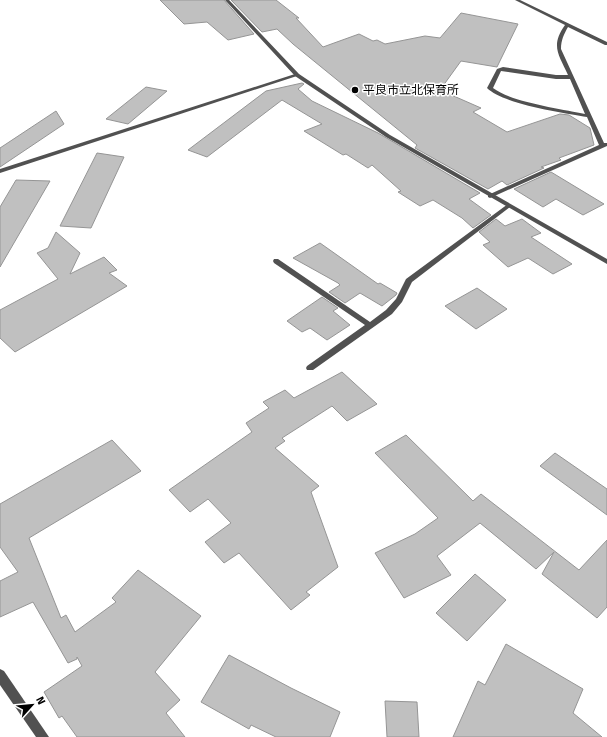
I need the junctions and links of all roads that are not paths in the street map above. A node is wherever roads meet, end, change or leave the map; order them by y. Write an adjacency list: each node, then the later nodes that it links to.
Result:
1 (227, 0): 5 (street)
2 (517, 0): 3 (street)
3 (568, 24): 4 (street); 6 (street)
4 (607, 44)
5 (297, 75): 9 (street); 10 (street)
6 (572, 77): 7 (street); 7 (street)
7 (590, 116): 8 (street)
8 (605, 144): 10 (street)
9 (0, 171)
10 (490, 196): 11 (street)
11 (508, 206): 13 (street); 14 (street)
12 (276, 261): 14 (street)
13 (607, 262)
14 (370, 325): 15 (street)
15 (310, 368)
16 (0, 675): 17 (street)
17 (43, 737)

